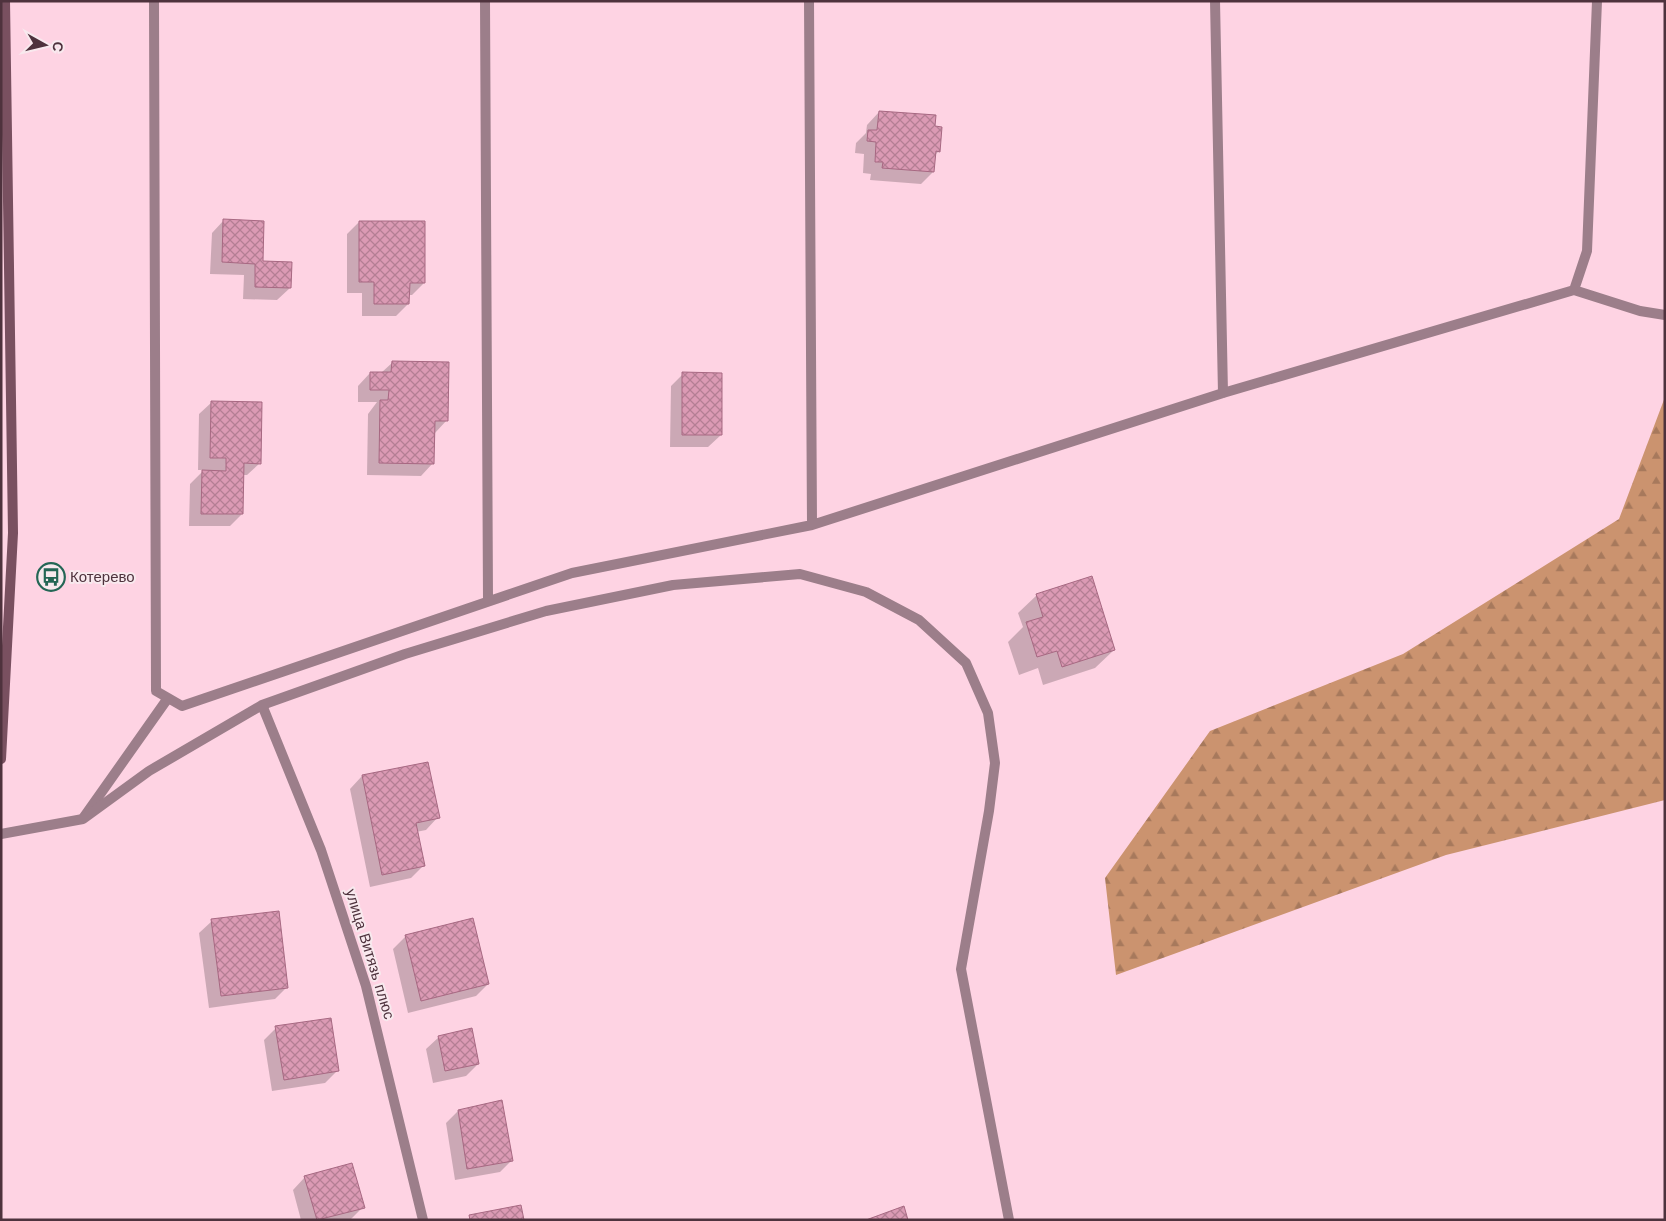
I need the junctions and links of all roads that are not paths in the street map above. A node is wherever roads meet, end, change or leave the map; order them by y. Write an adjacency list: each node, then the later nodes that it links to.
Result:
1 (5, 1): 14 (main road)
2 (154, 1): 12 (street)
3 (484, 1): 11 (street)
4 (809, 1): 10 (street)
5 (1215, 1): 9 (street)
6 (1597, 1): 7 (street)
7 (1574, 290): 8 (street); 9 (street)
8 (1665, 315)
9 (1223, 393): 10 (street)
10 (812, 525): 11 (street)
11 (488, 600): 12 (street)
12 (168, 698): 15 (street)
13 (262, 706): 15 (street); 17 (street, улица Витязь плюс); 18 (street)
14 (1, 759)
15 (83, 819): 16 (street)
16 (1, 834)
17 (423, 1220)
18 (1009, 1220)

